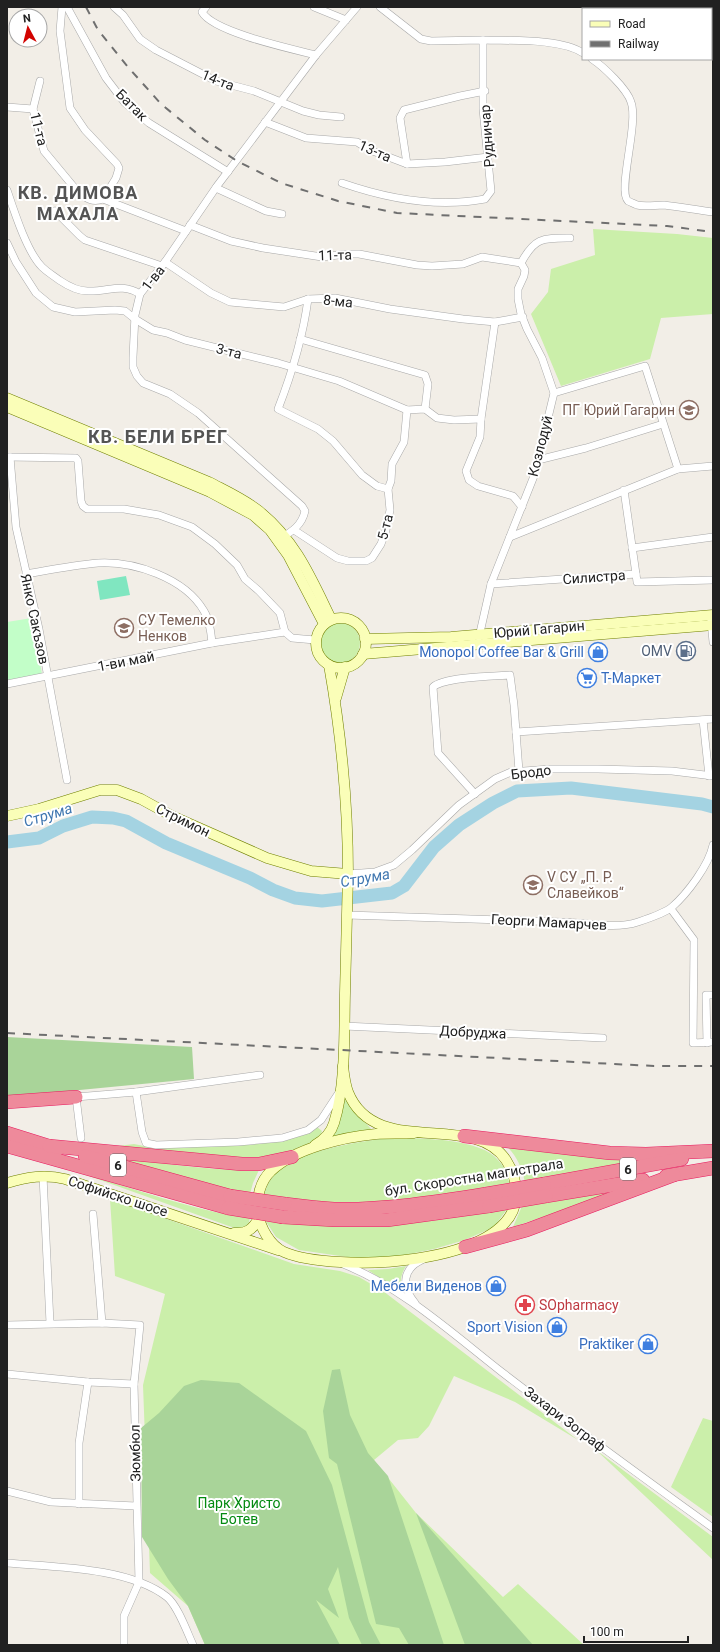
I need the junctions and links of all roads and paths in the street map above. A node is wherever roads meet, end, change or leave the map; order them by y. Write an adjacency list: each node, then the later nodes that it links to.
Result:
1 (62, 7): 26 (street)
2 (67, 7): 22 (street, Батак)
3 (114, 7): 15 (street, 14-та)
4 (206, 7): 11 (street)
5 (314, 7): 8 (street)
6 (357, 7): 8 (street, 1-ва)
7 (380, 7): 9 (street)
8 (346, 20): 11 (street, 1-ва)
9 (484, 40): 10 (street); 14 (street, Рудничар)
10 (582, 52)
11 (316, 55): 15 (street, 1-ва)
12 (593, 60): 28 (street)
13 (40, 81): 17 (street, 11-та)
14 (484, 91): 20 (street, Рудничар); 21 (street)
15 (280, 103): 18 (street, 14-та); 19 (street, 1-ва)
16 (7, 107): 17 (street)
17 (33, 109): 26 (street, 11-та)
18 (341, 117)
19 (264, 122): 21 (street, 13-та); 22 (street, 1-ва)
20 (488, 157): 21 (street, 13-та); 23 (street, Рудничар)
21 (407, 164)
22 (228, 172): 24 (street, 1-ва)
23 (342, 183)
24 (216, 188): 29 (street); 30 (street, 1-ва)
25 (7, 190): 35 (street)
26 (102, 199): 30 (street, 11-та)
27 (56, 211): 34 (street, 8-ма)
28 (713, 212)
29 (282, 214)
30 (188, 228): 33 (street, 11-та); 34 (street, 1-ва)
31 (570, 238): 33 (street)
32 (7, 244): 38 (street, 3-та)
33 (521, 263): 37 (street)
34 (163, 264): 35 (street, 1-ва); 36 (street, 8-ма)
35 (140, 294): 38 (street, 1-ва)
36 (308, 299): 39 (street, 8-ма); 40 (street)
37 (523, 317): 39 (street, 8-ма); 42 (street)
38 (135, 319): 41 (street, 3-та); 56 (street, 1-ва)
39 (495, 322): 47 (street)
40 (300, 339): 41 (street); 45 (street)
41 (293, 368): 46 (street, 3-та); 53 (street)
42 (554, 393): 48 (street); 50 (street, Козлодуй)
43 (7, 398): 59 (main road)
44 (7, 407): 59 (main road)
45 (425, 409): 46 (street, 3-та); 47 (street)
46 (407, 410): 53 (street, 5-та)
47 (481, 419): 55 (street)
48 (663, 424): 50 (street); 52 (street)
49 (8, 457): 61 (street, Янко Сакъзов); 67 (street)
50 (538, 460): 55 (street, Козлодуй)
51 (713, 466): 52 (street)
52 (678, 469): 54 (street)
53 (388, 488): 56 (street, 5-та)
54 (624, 490): 58 (street); 60 (street)
55 (522, 507): 58 (street, Козлодуй)
56 (294, 530): 59 (street, 1-ва)
57 (713, 536): 60 (street)
58 (510, 537): 64 (street, Козлодуй)
59 (281, 538): 66 (main road)
60 (632, 548): 62 (street)
61 (26, 574): 72 (street); 77 (street, Янко Сакъзов)
62 (636, 574): 63 (street, Силистра); 64 (street, Силистра)
63 (713, 580)
64 (491, 584): 68 (street, Козлодуй)
65 (712, 620): 68 (main road, Юрий Гагарин); 71 (street); 73 (main road, Юрий Гагарин)
66 (327, 622): 69 (main road); 70 (main road)
67 (286, 632): 70 (street); 72 (street, 1-ви май)
68 (480, 634): 69 (main road, Юрий Гагарин); 73 (street, Козлодуй)
69 (366, 639): 74 (main road)
70 (315, 640): 75 (main road)
71 (713, 642)
72 (212, 643): 77 (street, 1-ви май)
73 (477, 645): 74 (main road, Юрий Гагарин)
74 (363, 654): 76 (main road)
75 (329, 664): 76 (main road); 79 (main road)
76 (345, 667): 79 (main road)
77 (47, 676): 78 (street, 1-ви май); 85 (street, Янко Сакъзов)
78 (7, 684)
79 (335, 702): 90 (main road)
80 (713, 719): 81 (street)
81 (703, 720): 82 (street); 84 (street)
82 (516, 732): 83 (street); 86 (street)
83 (518, 771): 84 (street, Бродо); 86 (street, Бродо)
84 (711, 776)
85 (67, 780)
86 (475, 794): 89 (street, Бродо)
87 (7, 816): 90 (main road, Стримон)
88 (713, 845): 91 (street, Георги Мамарчев)
89 (359, 874): 90 (street, Стримон)
90 (348, 878): 92 (main road)
91 (671, 909): 92 (street, Георги Мамарчев); 96 (street)
92 (347, 911): 94 (main road)
93 (713, 995): 96 (street)
94 (344, 1026): 95 (street, Добруджа); 97 (main road)
95 (603, 1038)
96 (710, 1042)
97 (343, 1066): 99 (main road); 104 (main road)
98 (260, 1075): 100 (street)
99 (340, 1090): 100 (street); 110 (main road)
100 (136, 1092): 101 (street)
101 (76, 1097): 102 (highway); 106 (street)
102 (7, 1102)
103 (7, 1133): 108 (highway, бул. Скоростна магистрала / 6)
104 (414, 1133): 105 (main road, Софийско шосе); 110 (main road)
105 (464, 1136): 109 (highway); 120 (main road, Софийско шосе)
106 (81, 1138)
107 (7, 1146): 116 (highway, бул. Скоростна магистрала / 6)
108 (49, 1146): 110 (highway); 116 (highway, бул. Скоростна магистрала / 6)
109 (713, 1152): 115 (highway, бул. Скоростна магистрала / 6)
110 (296, 1155): 118 (main road)
111 (713, 1168): 112 (highway, бул. Скоростна магистрала / 6)
112 (674, 1175): 115 (highway, бул. Скоростна магистрала / 6); 120 (highway)
113 (43, 1176): 114 (main road, Софийско шосе); 119 (main road, Софийско шосе); 125 (street)
114 (7, 1184)
115 (545, 1190): 116 (highway, бул. Скоростна магистрала / 6, bridge)
116 (229, 1202)
117 (93, 1214): 126 (street)
118 (258, 1218): 119 (main road, Софийско шосе); 121 (main road)
119 (228, 1232): 121 (main road, Софийско шосе)
120 (465, 1247): 122 (main road, Софийско шосе)
121 (284, 1252): 123 (main road, Софийско шосе)
122 (432, 1256): 123 (main road, Софийско шосе); 124 (street, Захари Зограф)
123 (339, 1262): 124 (street, Захари Зограф)
124 (419, 1308): 134 (street, Захари Зограф)
125 (50, 1323): 126 (street); 127 (street)
126 (102, 1323): 130 (street, Зюмбюл)
127 (7, 1325)
128 (7, 1374): 129 (street)
129 (88, 1382): 130 (street); 132 (street)
130 (134, 1384): 133 (street, Зюмбюл)
131 (7, 1491): 132 (street)
132 (79, 1504): 133 (street)
133 (136, 1506): 136 (street, Зюмбюл)
134 (713, 1528)
135 (7, 1563): 136 (street)
136 (139, 1582): 137 (street); 138 (street)
137 (124, 1645)
138 (193, 1645)

